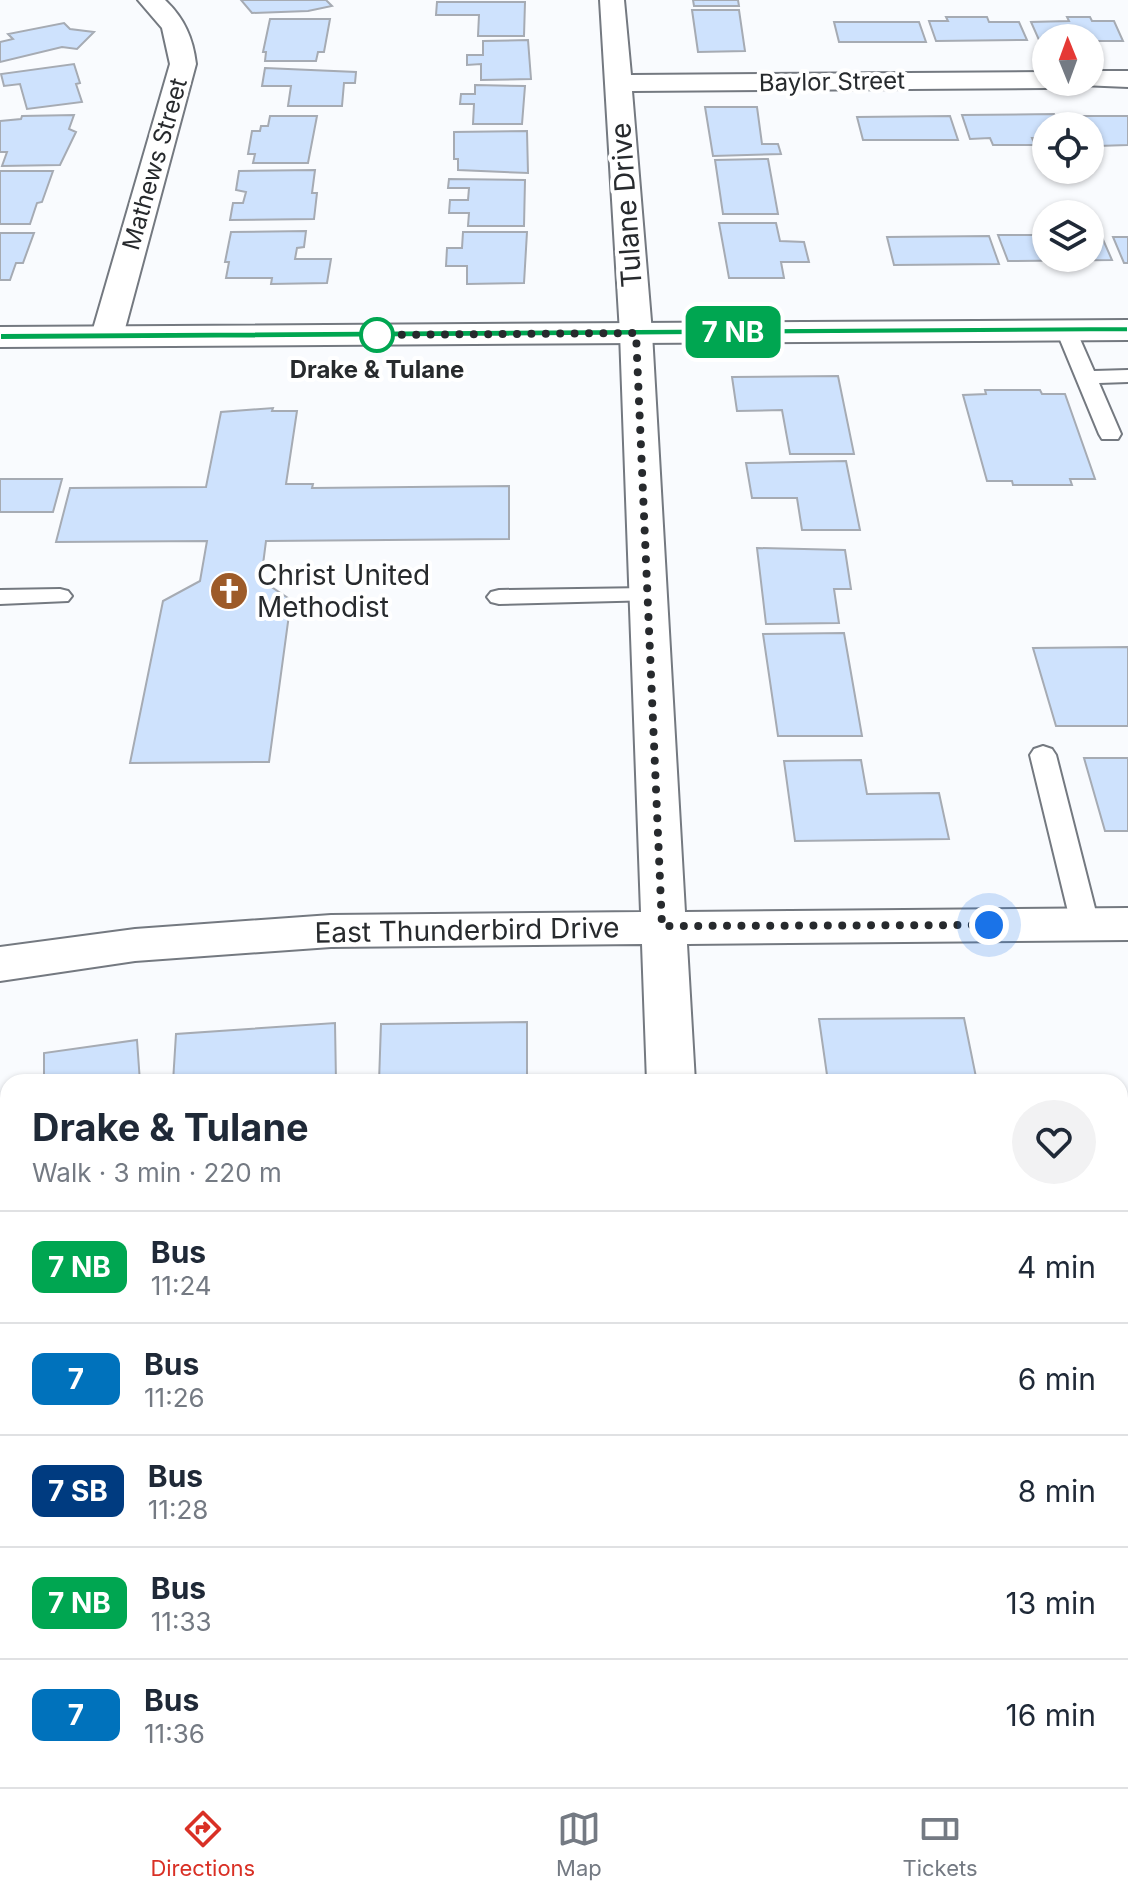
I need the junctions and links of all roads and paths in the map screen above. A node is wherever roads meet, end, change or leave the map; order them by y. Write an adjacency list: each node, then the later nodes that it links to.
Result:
1 (150, 0): 10 (street, Mathews Street)
2 (612, 0): 6 (street, Tulane Drive)
3 (1104, 79): 4 (street)
4 (1128, 79)
5 (1032, 80): 6 (street, Baylor Street)
6 (617, 83): 9 (street, Tulane Drive)
7 (1066, 330): 8 (street); 9 (street); 13 (lane)
8 (1128, 330)
9 (636, 333): 10 (street); 15 (street, Tulane Drive)
10 (107, 336): 11 (street)
11 (0, 337)
12 (1128, 376): 13 (lane)
13 (1086, 377): 14 (lane)
14 (1110, 434)
15 (648, 595): 18 (lane); 21 (street, Tulane Drive)
16 (60, 596): 17 (lane)
17 (0, 597)
18 (499, 597)
19 (1043, 755): 20 (lane)
20 (1106, 924): 21 (street, East Thunderbird Drive)
21 (662, 926): 22 (street, East Thunderbird Drive); 23 (street, Tulane Drive)
22 (0, 964)
23 (671, 1074)

